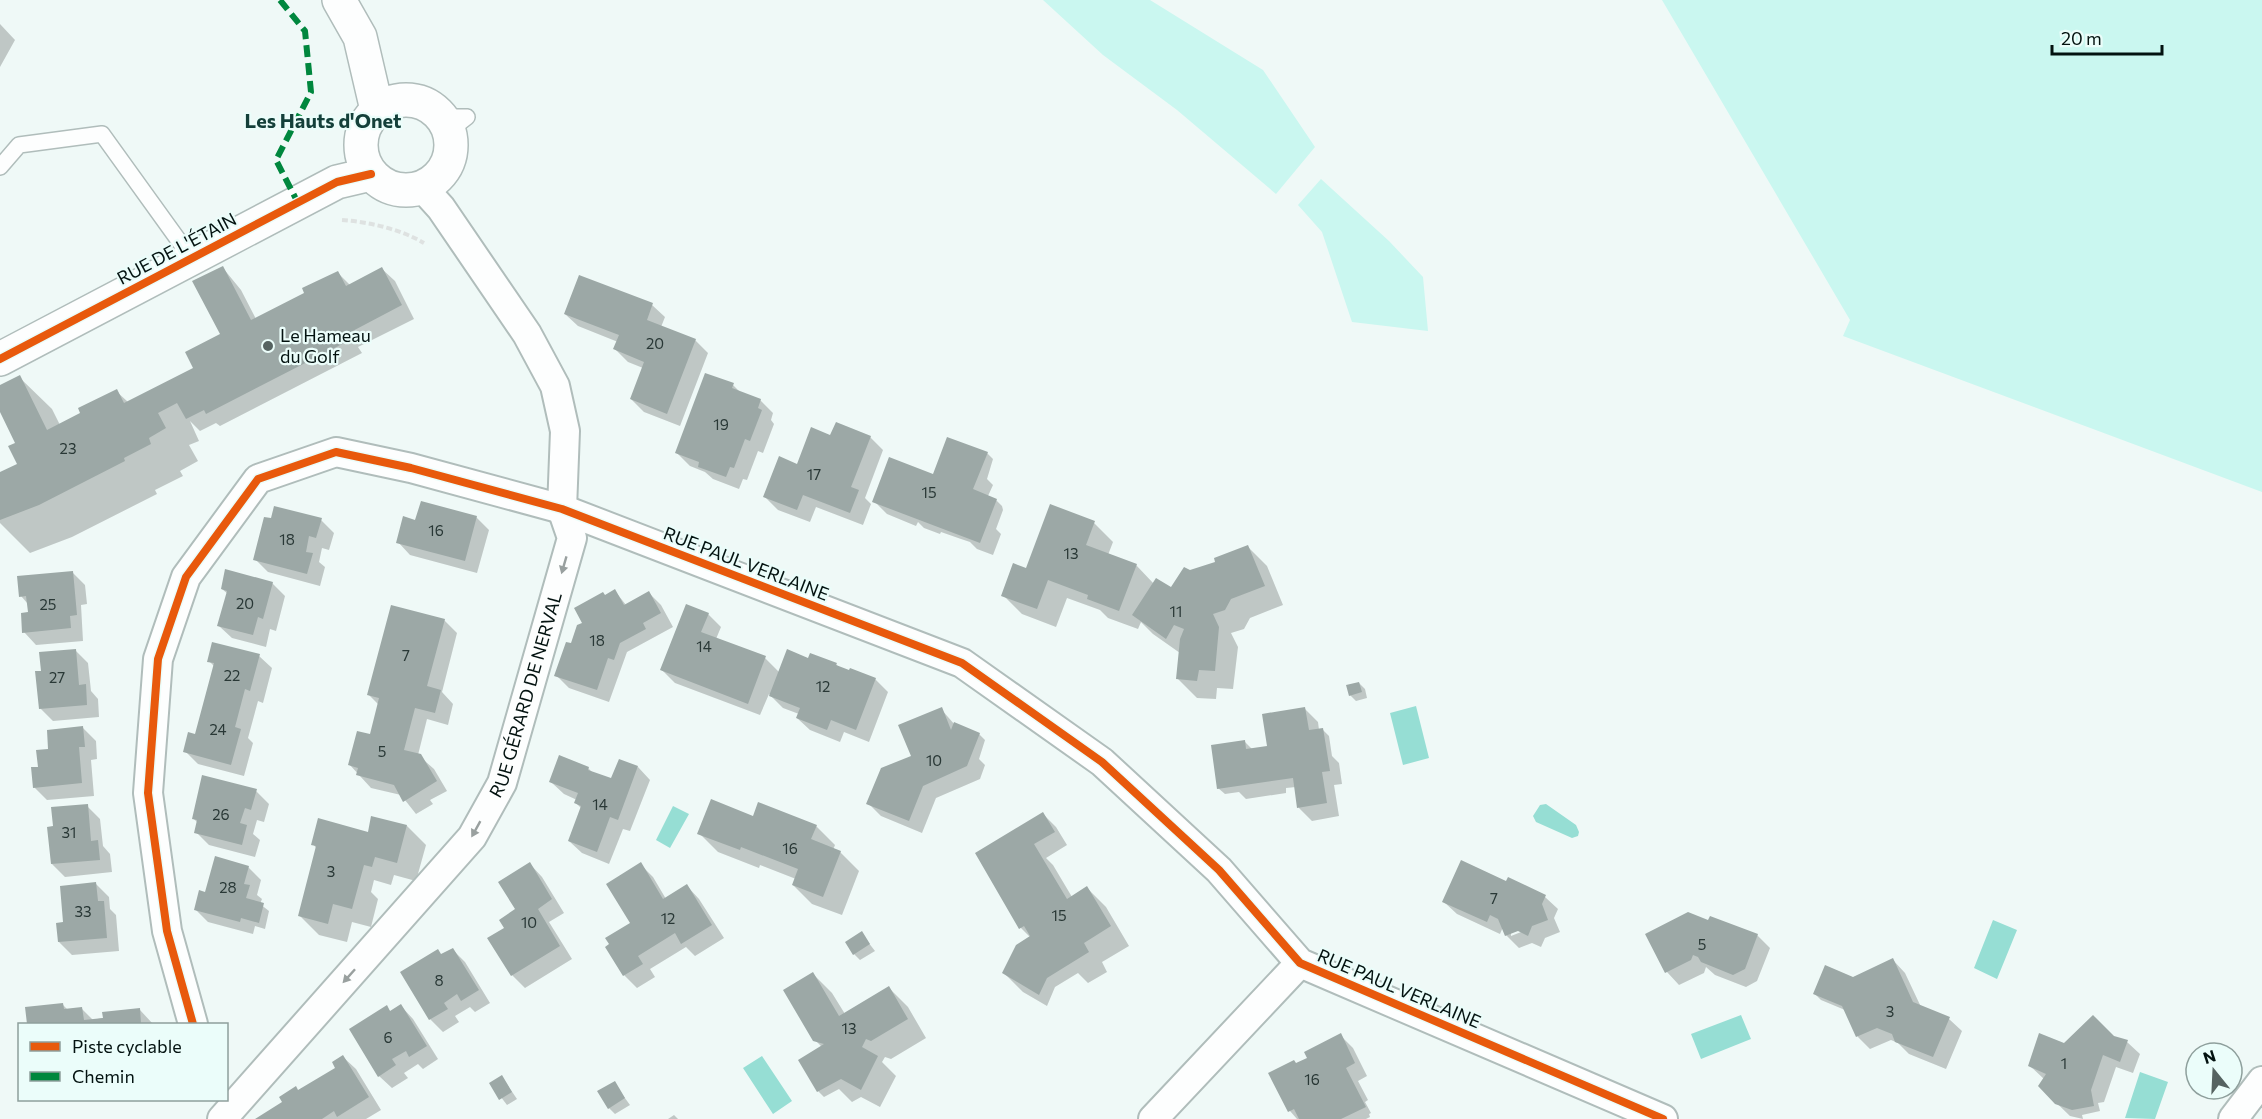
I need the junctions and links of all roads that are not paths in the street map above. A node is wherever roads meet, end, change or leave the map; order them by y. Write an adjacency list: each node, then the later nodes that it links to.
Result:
1 (339, 0): 2 (street)
2 (388, 105): 3 (street); 5 (street)
3 (366, 166): 5 (street); 6 (street, RUE DE L'ÉTAIN)
4 (0, 167): 6 (lane)
5 (434, 190): 8 (street, RUE GÉRARD DE NERVAL)
6 (192, 259): 7 (street, RUE DE L'ÉTAIN)
7 (0, 359)
8 (562, 509): 9 (street, RUE PAUL VERLAINE); 10 (street, RUE PAUL VERLAINE); 13 (street, RUE GÉRARD DE NERVAL, one-way to 13)
9 (1300, 963): 14 (street); 15 (street, RUE PAUL VERLAINE)
10 (194, 1023)
11 (2262, 1081): 16 (street)
12 (215, 1101): 13 (street)
13 (221, 1119)
14 (1153, 1119)
15 (1664, 1119)
16 (2233, 1119)

